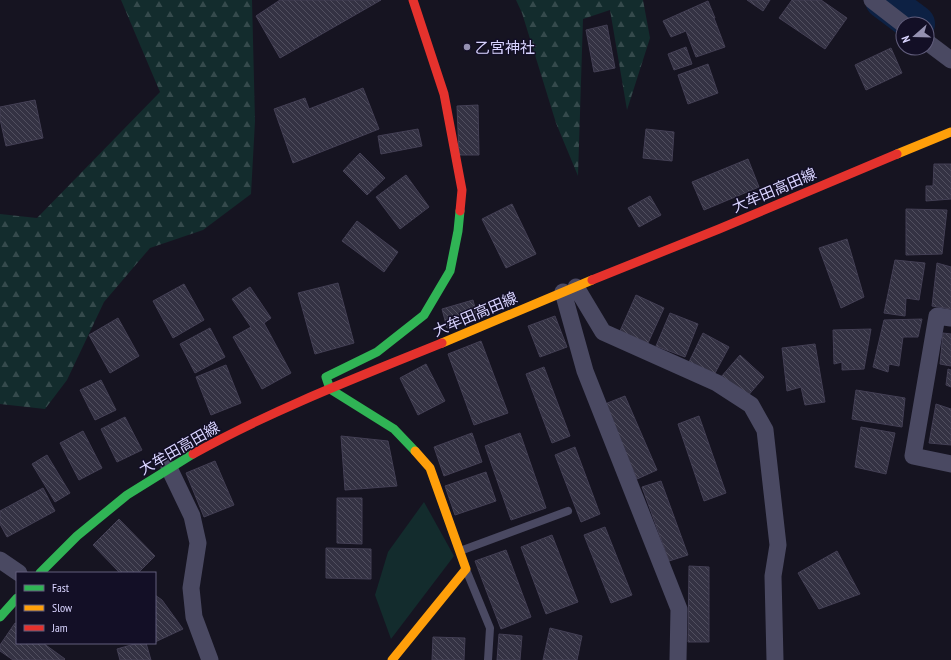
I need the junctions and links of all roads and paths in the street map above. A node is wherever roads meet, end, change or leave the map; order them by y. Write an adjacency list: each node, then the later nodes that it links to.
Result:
1 (413, 0): 9 (main road)
2 (872, 0): 3 (street)
3 (895, 18)
4 (935, 48): 5 (street)
5 (951, 60)
6 (951, 132): 7 (main road, 大牟田高田線)
7 (570, 289): 9 (main road, 大牟田高田線); 23 (street); 24 (street)
8 (951, 318): 10 (street)
9 (330, 389): 11 (main road, 大牟田高田線); 13 (main road)
10 (951, 464)
11 (168, 468): 17 (main road, 大牟田高田線); 20 (street)
12 (568, 511): 13 (lane)
13 (460, 552): 15 (main road)
14 (0, 560): 16 (street)
15 (466, 569): 21 (main road); 22 (lane)
16 (18, 572)
17 (41, 572)
18 (16, 599): 19 (main road)
19 (0, 617)
20 (210, 660)
21 (392, 660)
22 (488, 660)
23 (678, 660)
24 (775, 660)

